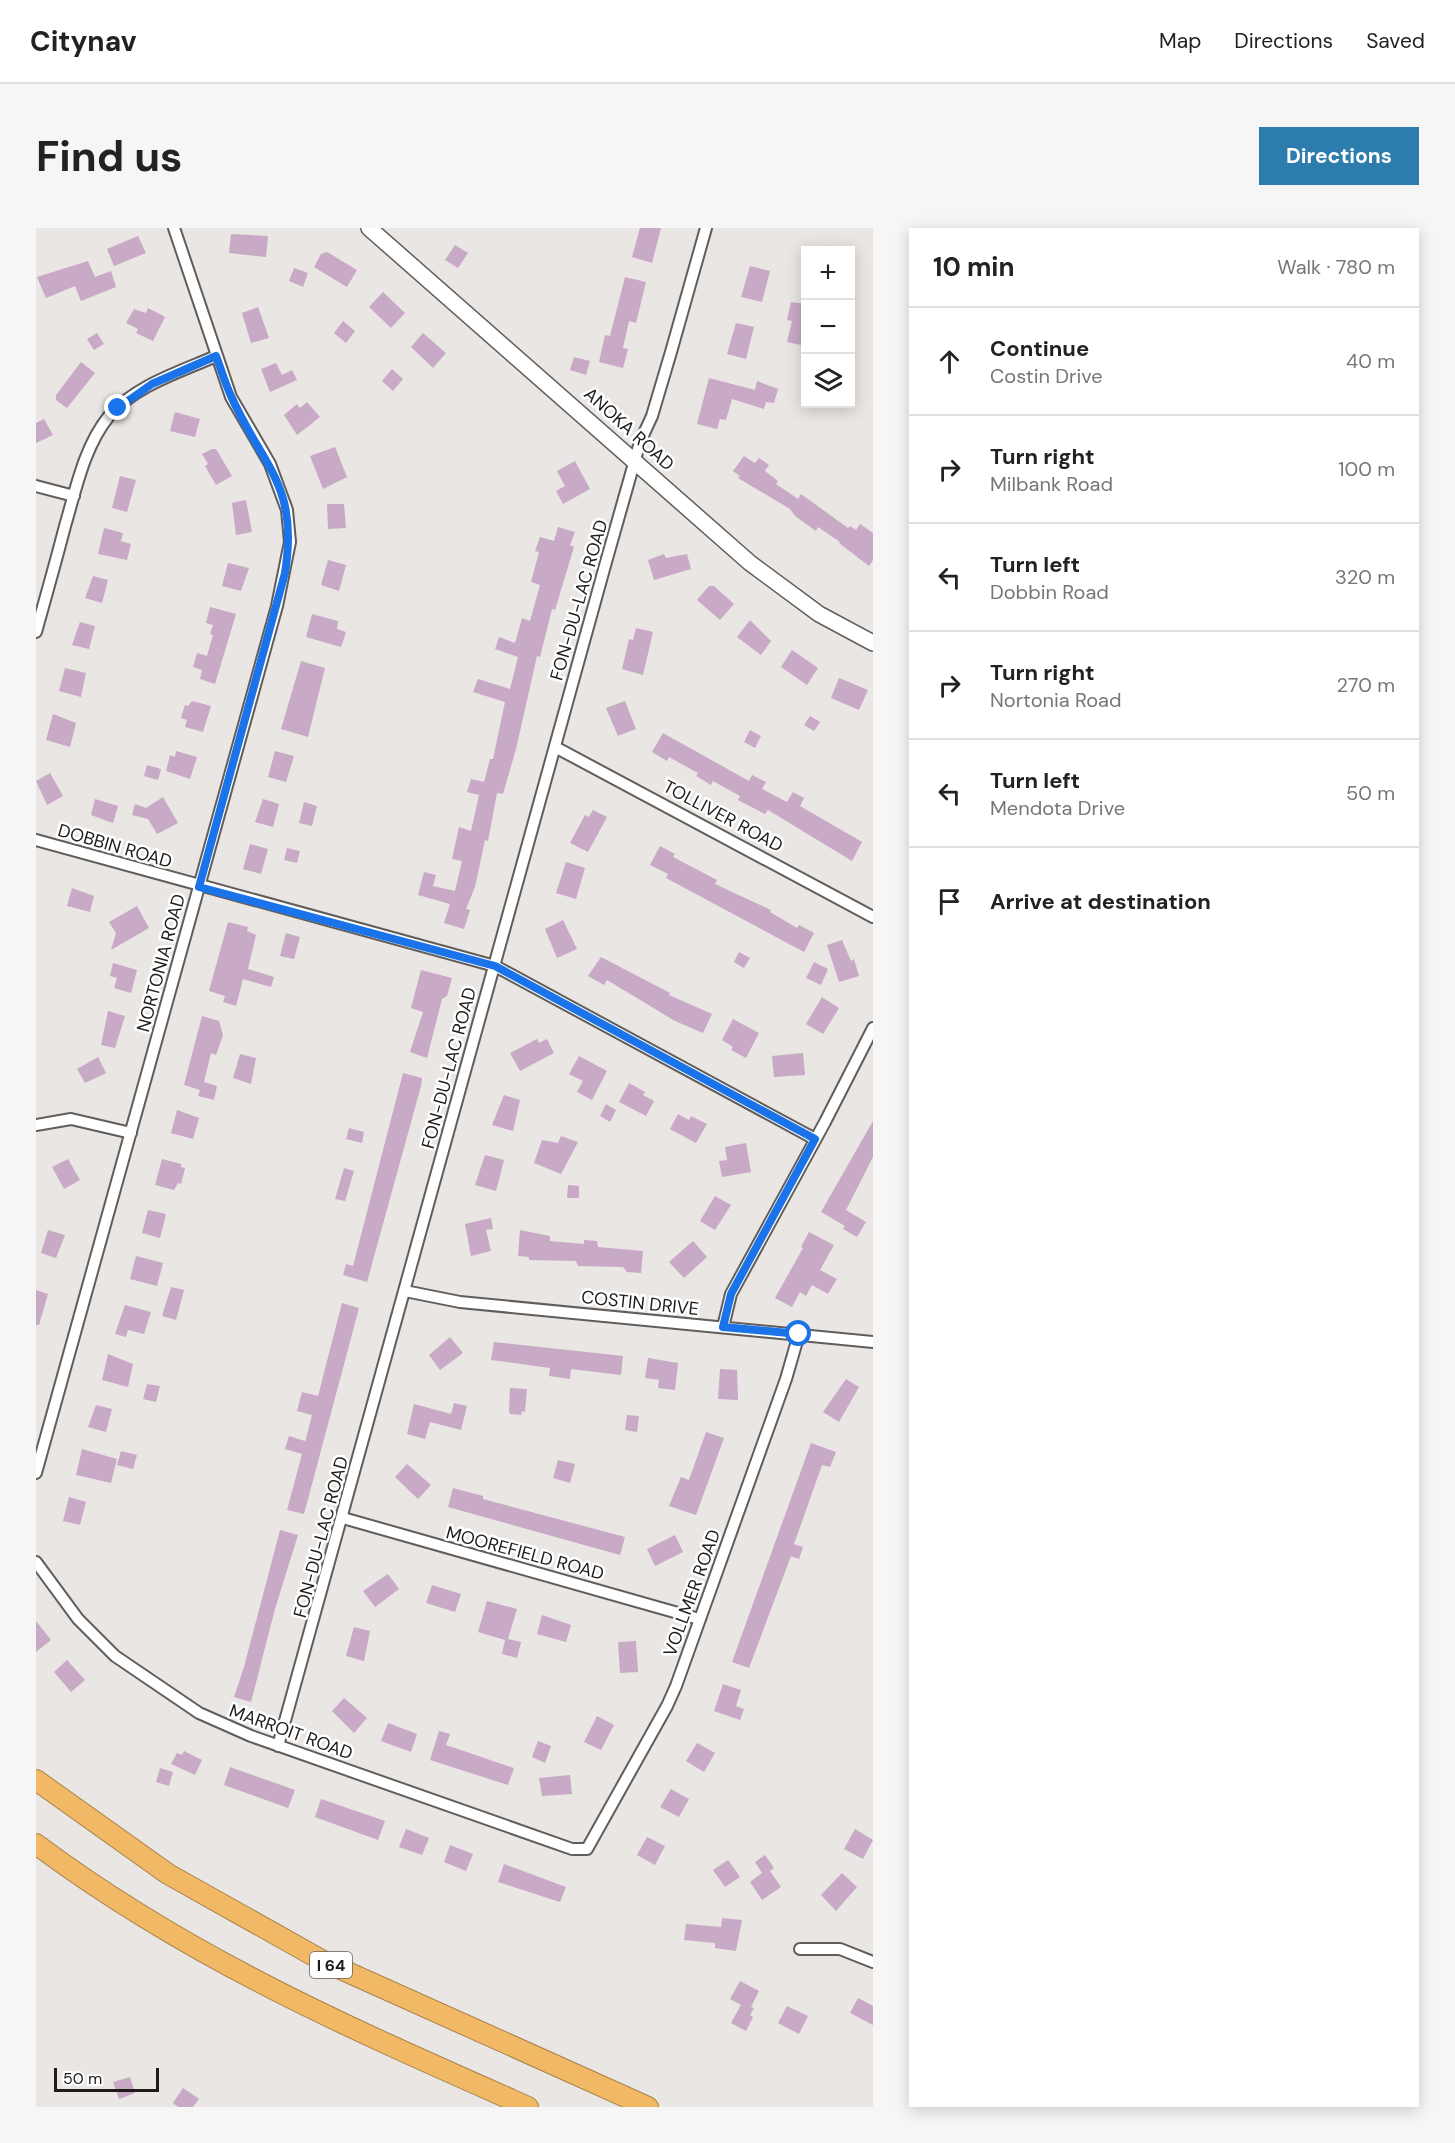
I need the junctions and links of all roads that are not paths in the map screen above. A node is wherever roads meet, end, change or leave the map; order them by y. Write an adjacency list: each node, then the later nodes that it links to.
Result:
1 (174, 228): 4 (street, NORTONIA ROAD)
2 (370, 228): 5 (street, ANOKA ROAD)
3 (706, 228): 5 (street, FON-DU-LAC ROAD)
4 (216, 356): 7 (street); 12 (street, NORTONIA ROAD)
5 (636, 461): 9 (street, ANOKA ROAD); 10 (street, FON-DU-LAC ROAD)
6 (36, 486): 7 (street)
7 (74, 496): 8 (street)
8 (36, 632)
9 (873, 643)
10 (555, 747): 13 (street, TOLLIVER ROAD); 14 (street, FON-DU-LAC ROAD)
11 (36, 840): 12 (street, DOBBIN ROAD)
12 (199, 887): 14 (street, DOBBIN ROAD); 17 (street, NORTONIA ROAD)
13 (873, 917)
14 (495, 966): 18 (street, DOBBIN ROAD); 19 (street, FON-DU-LAC ROAD)
15 (873, 1028): 18 (street)
16 (36, 1125): 17 (street)
17 (131, 1133): 23 (street, NORTONIA ROAD)
18 (815, 1139): 20 (street)
19 (405, 1291): 20 (street, COSTIN DRIVE); 24 (street, FON-DU-LAC ROAD)
20 (723, 1327): 21 (street, COSTIN DRIVE)
21 (799, 1334): 22 (street, COSTIN DRIVE); 26 (street, VOLLMER ROAD)
22 (873, 1342)
23 (36, 1473)
24 (343, 1518): 26 (street, MOOREFIELD ROAD); 27 (street, FON-DU-LAC ROAD)
25 (36, 1562): 27 (street, MARROIT ROAD)
26 (699, 1619): 30 (street, VOLLMER ROAD)
27 (278, 1746): 30 (street, MARROIT ROAD)
28 (36, 1780): 36 (highway, I 64)
29 (36, 1844): 33 (highway)
30 (587, 1849)
31 (800, 1949): 32 (street)
32 (872, 1958)
33 (449, 2072): 34 (highway); 35 (highway)
34 (504, 2107)
35 (528, 2107)
36 (648, 2107)

